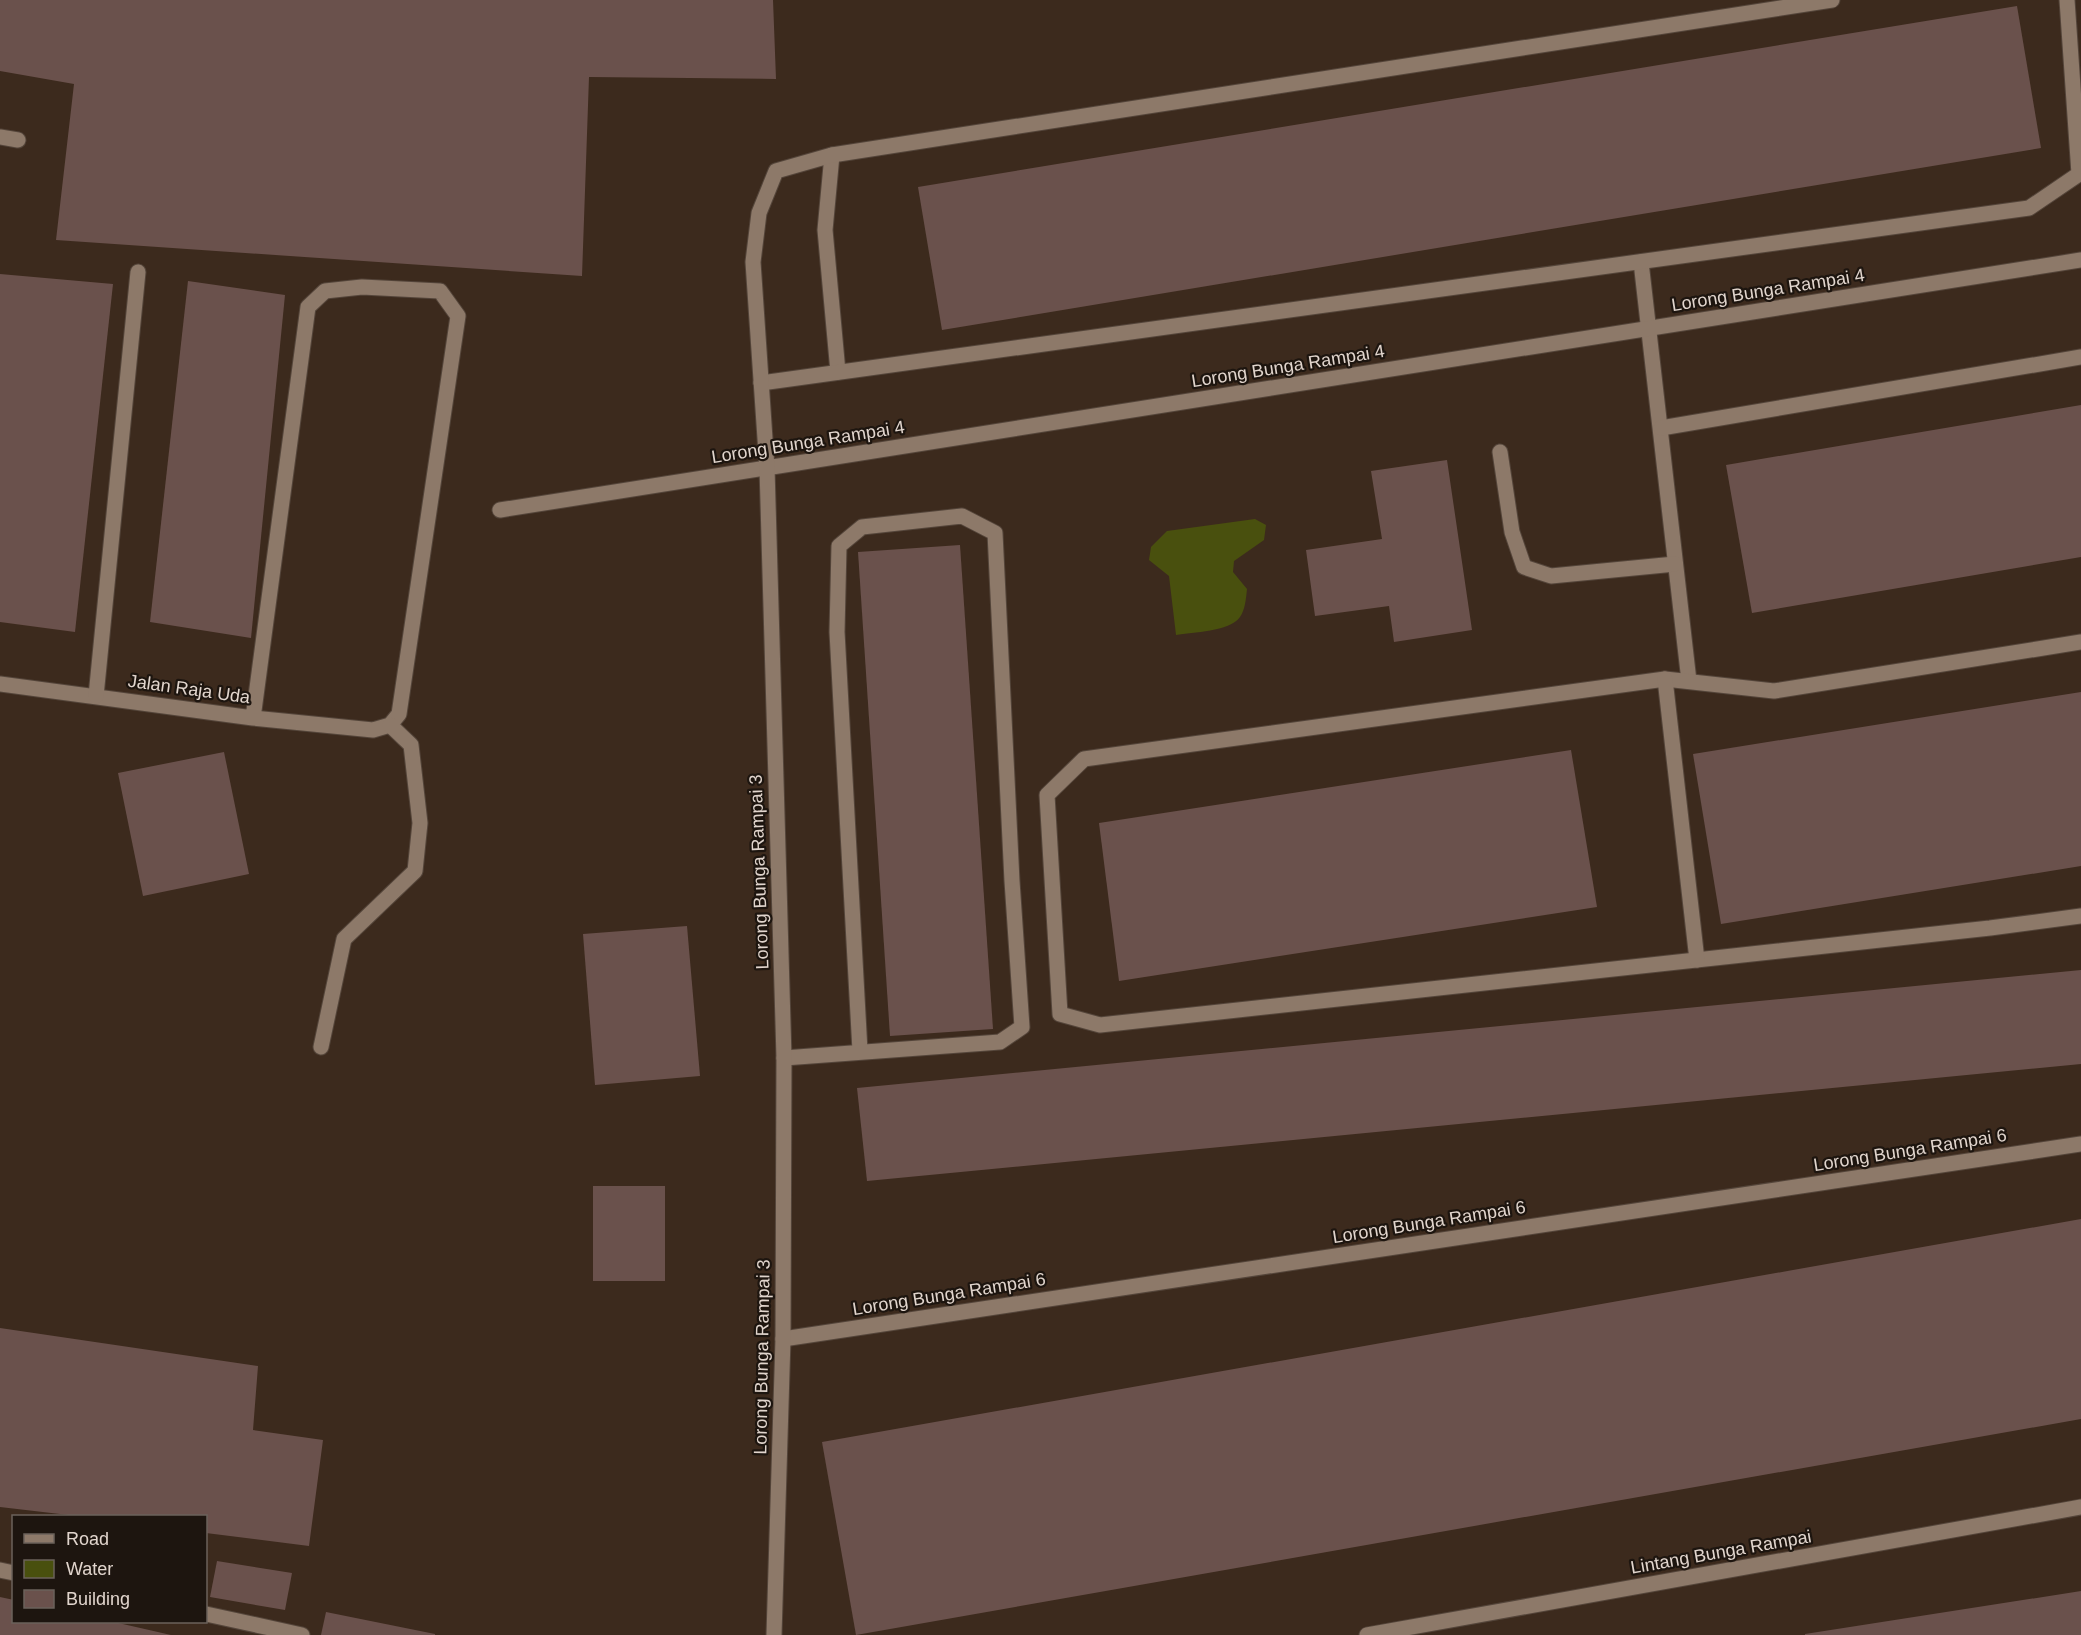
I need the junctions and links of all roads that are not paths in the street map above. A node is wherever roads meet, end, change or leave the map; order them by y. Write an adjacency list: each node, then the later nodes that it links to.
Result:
1 (1832, 0): 5 (street)
2 (2067, 0): 7 (street)
3 (0, 137): 4 (street)
4 (18, 140)
5 (832, 155): 11 (street); 12 (street, Lorong Bunga Rampai 3)
6 (2081, 260): 9 (street, Lorong Bunga Rampai 4)
7 (1641, 262): 9 (street); 11 (street)
8 (138, 272): 22 (street)
9 (1650, 329): 13 (street); 15 (street, Lorong Bunga Rampai 4)
10 (2081, 357): 13 (street)
11 (838, 372): 12 (street)
12 (761, 383): 15 (street, Lorong Bunga Rampai 3)
13 (1661, 428): 17 (street)
14 (1500, 452): 17 (street)
15 (767, 468): 16 (street, Lorong Bunga Rampai 4); 29 (street, Lorong Bunga Rampai 3)
16 (500, 510)
17 (1675, 564): 20 (street)
18 (2081, 642): 20 (street)
19 (1665, 679): 20 (street); 26 (street); 26 (street)
20 (1689, 681)
21 (0, 684): 22 (street, Jalan Raja Uda)
22 (96, 696): 23 (street, Jalan Raja Uda)
23 (253, 718): 24 (street, Jalan Raja Uda); 24 (street)
24 (390, 725): 27 (street)
25 (2081, 916): 26 (street)
26 (1697, 960)
27 (321, 1047)
28 (860, 1051): 28 (street); 29 (street)
29 (784, 1058): 31 (street, Lorong Bunga Rampai 3)
30 (2081, 1144): 31 (street, Lorong Bunga Rampai 6)
31 (783, 1339): 35 (street, Lorong Bunga Rampai 3)
32 (2081, 1507): 36 (street, Lintang Bunga Rampai)
33 (207, 1614): 34 (street)
34 (302, 1635)
35 (774, 1635)
36 (1367, 1635)

